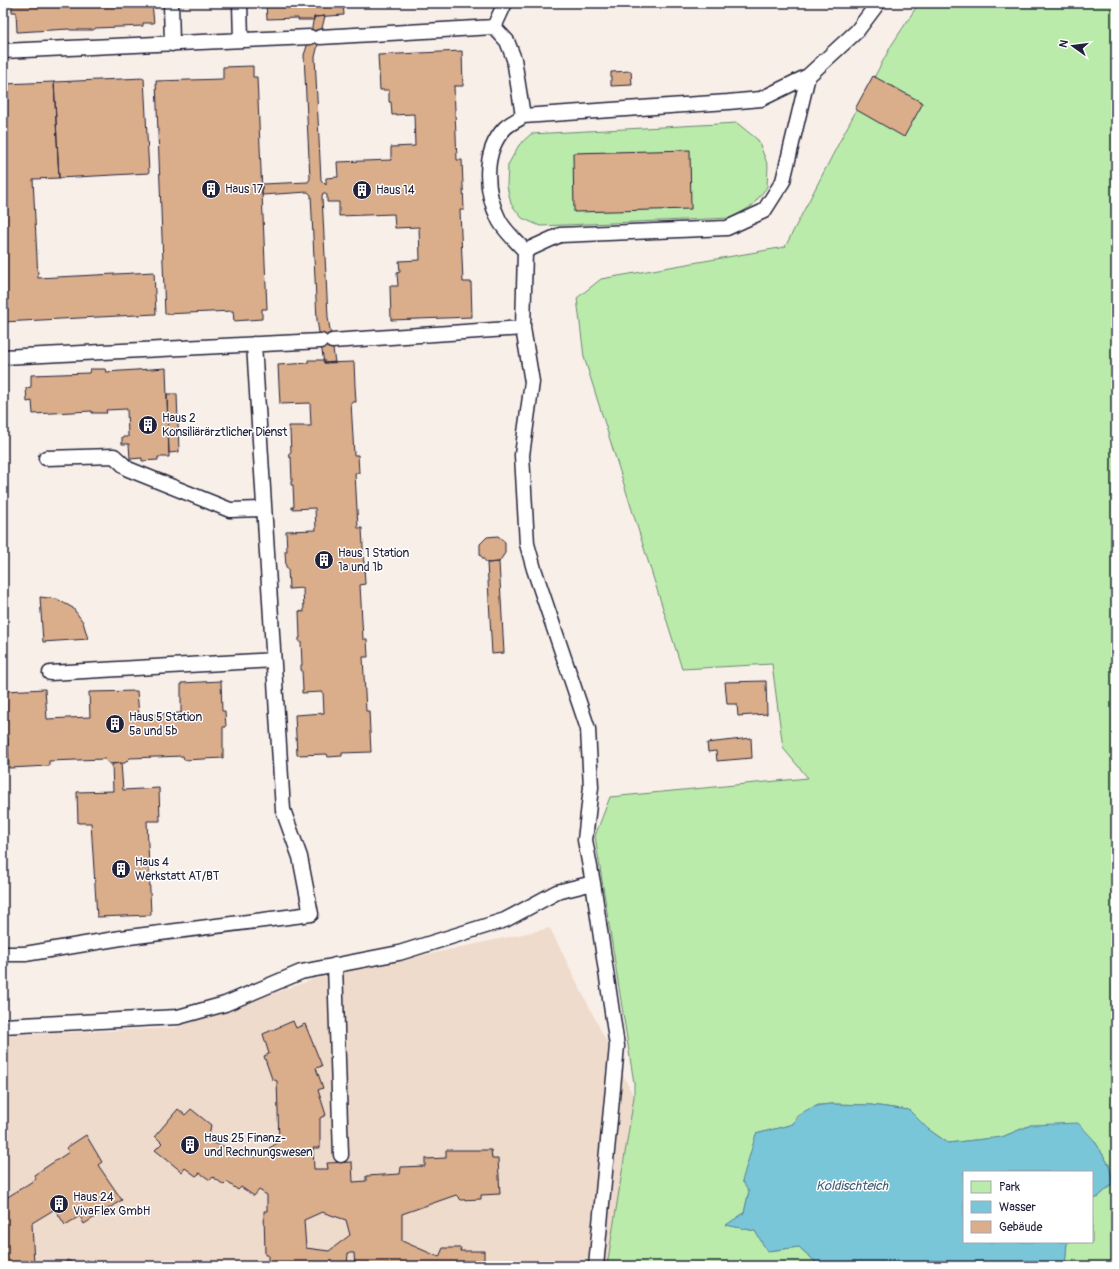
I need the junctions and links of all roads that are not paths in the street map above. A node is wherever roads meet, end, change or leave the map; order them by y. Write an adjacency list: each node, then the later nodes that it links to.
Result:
1 (171, 3): 7 (lane)
2 (240, 3): 6 (lane)
3 (505, 3): 5 (lane)
4 (878, 3): 9 (lane)
5 (494, 27): 6 (lane); 10 (lane)
6 (241, 40): 7 (lane)
7 (172, 44): 8 (lane)
8 (3, 51)
9 (808, 76): 10 (lane); 11 (lane)
10 (523, 116): 11 (lane)
11 (525, 251): 12 (lane)
12 (523, 328): 13 (lane); 19 (lane)
13 (254, 344): 14 (lane); 16 (lane)
14 (3, 357)
15 (46, 458): 16 (lane)
16 (264, 509): 17 (lane)
17 (274, 660): 18 (lane); 20 (lane)
18 (50, 673)
19 (593, 883): 21 (lane); 24 (lane)
20 (3, 954)
21 (335, 965): 22 (lane); 23 (lane)
22 (3, 1026)
23 (341, 1155)
24 (596, 1266)

